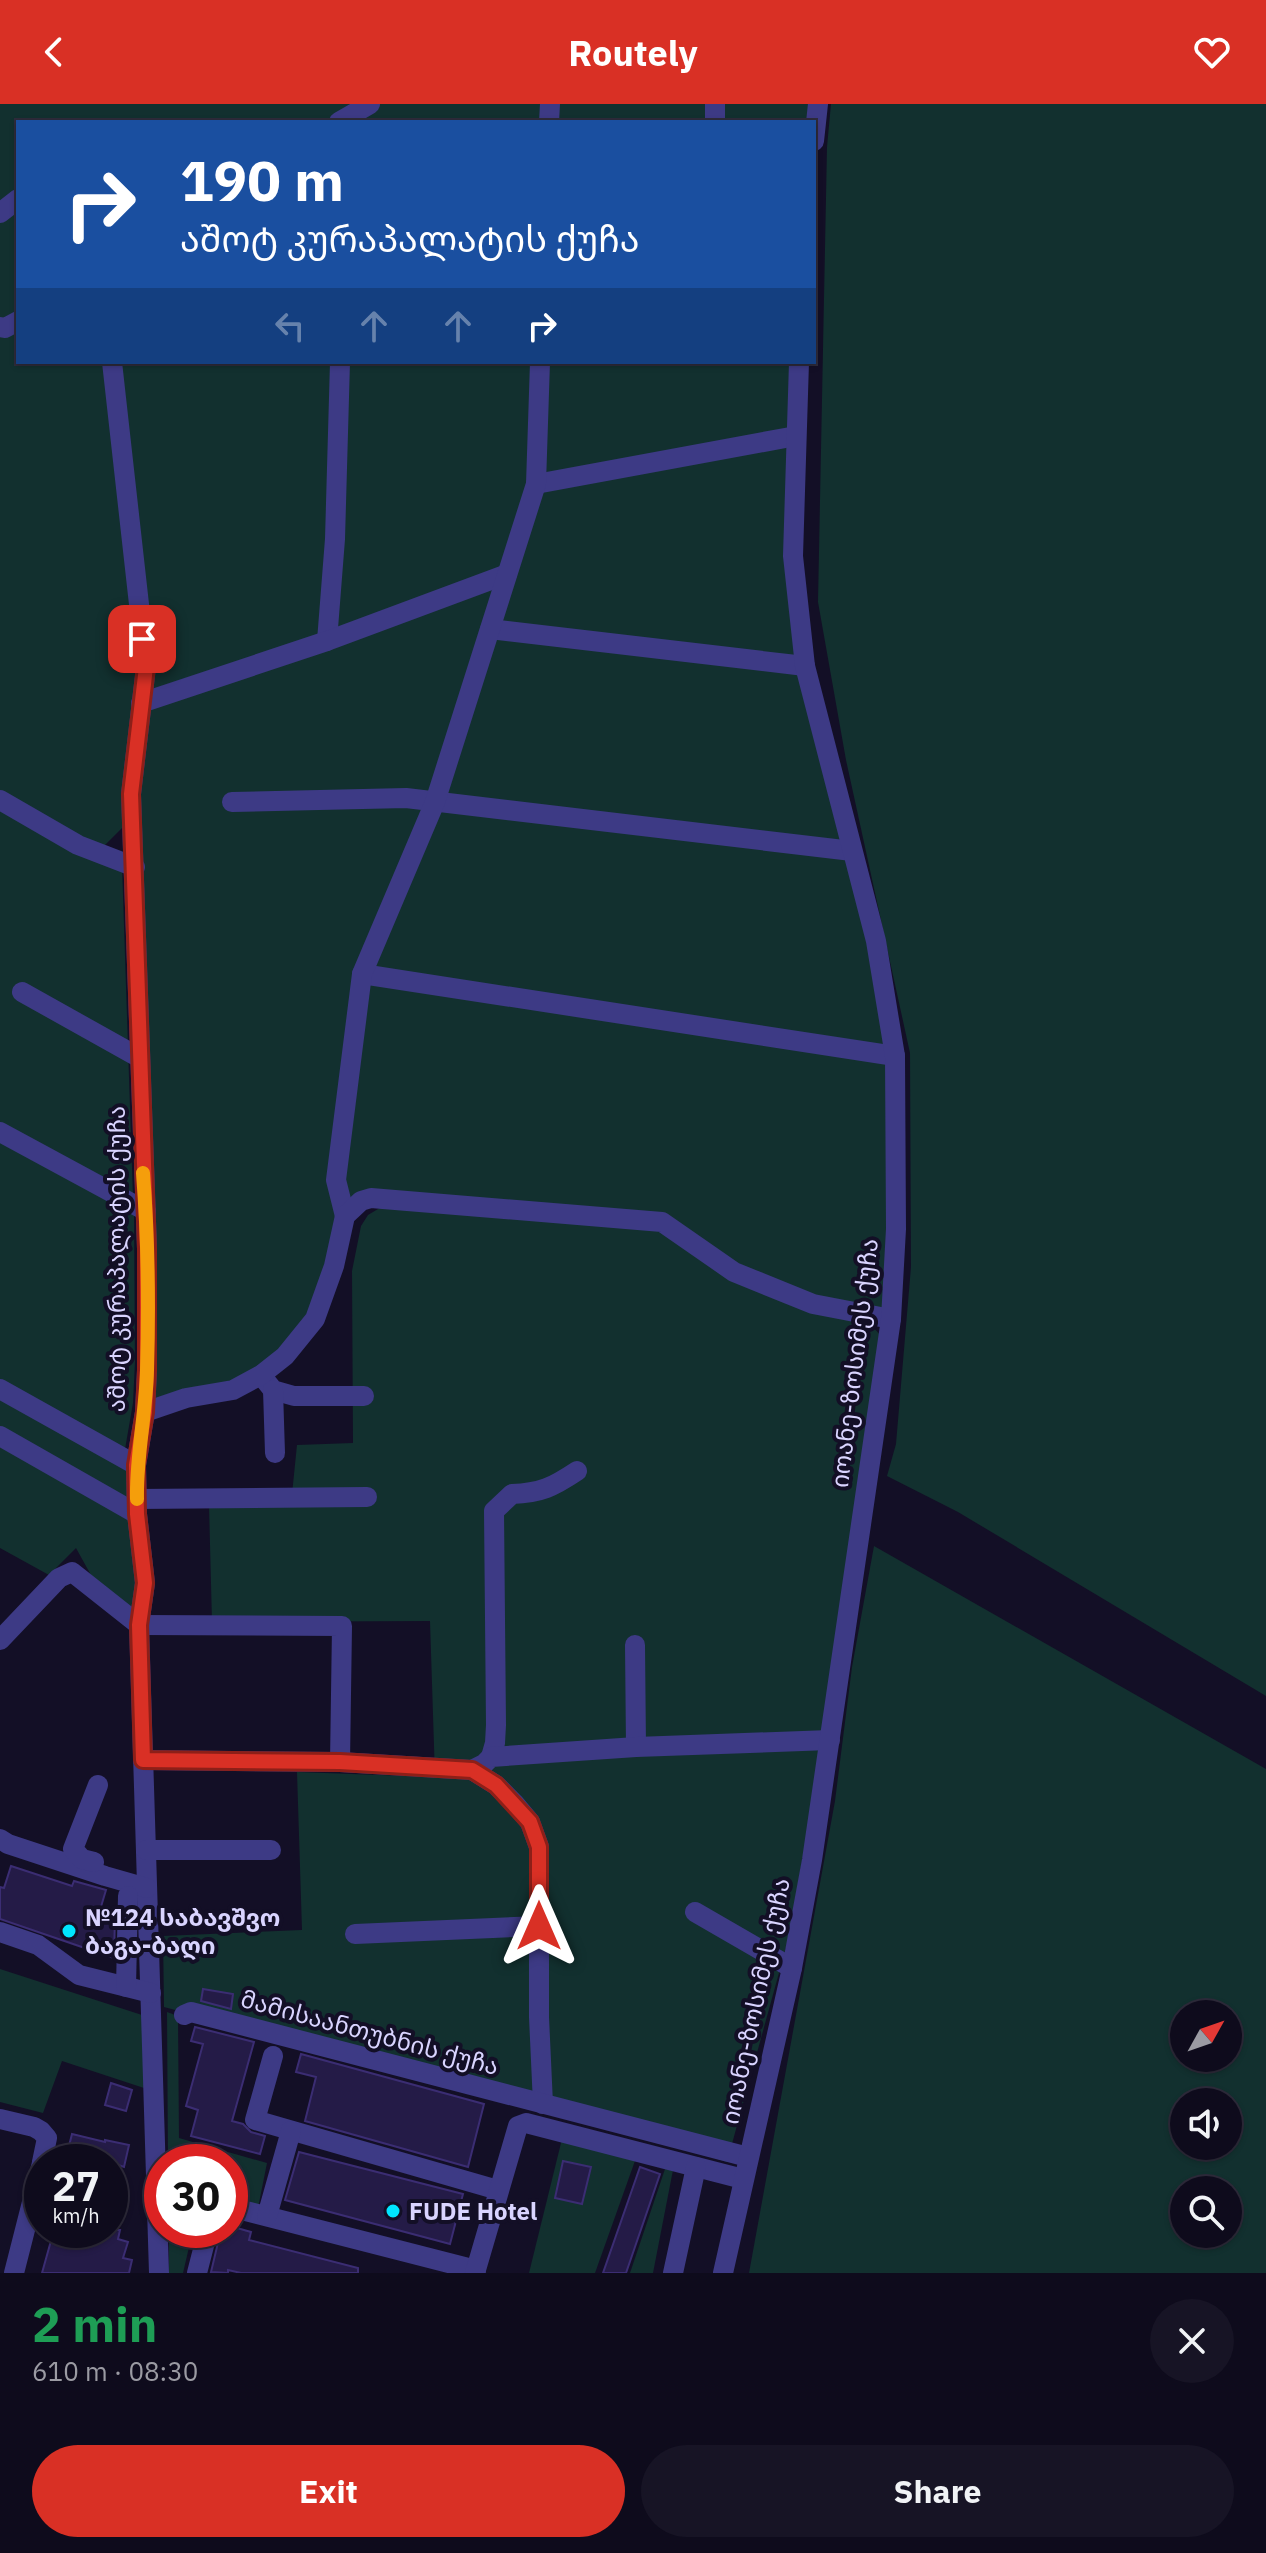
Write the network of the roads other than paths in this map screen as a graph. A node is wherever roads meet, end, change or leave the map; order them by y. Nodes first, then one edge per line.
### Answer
1 (370, 104) edge
2 (346, 120) edge
3 (16, 201) edge
4 (0, 213) edge
5 (112, 364) edge
6 (340, 364) edge
7 (540, 364) edge
8 (799, 364) edge
9 (796, 436) junction
10 (536, 484) junction
11 (507, 574) junction
12 (490, 629) junction
13 (327, 641) junction
14 (805, 666) junction
15 (141, 703) junction
16 (0, 800) edge
17 (232, 802) dead end
18 (435, 802) junction
19 (852, 851) junction
20 (135, 867) junction
21 (362, 974) junction
22 (22, 992) dead end
23 (895, 1056) junction
24 (140, 1058) junction
25 (0, 1132) edge
26 (146, 1211) junction
27 (345, 1216) junction
28 (891, 1319) junction
29 (267, 1383) junction
30 (0, 1389) edge
31 (364, 1396) dead end
32 (145, 1412) junction
33 (0, 1436) edge
34 (275, 1453) dead end
35 (136, 1465) junction
36 (577, 1471) dead end
37 (367, 1497) dead end
38 (137, 1506) junction
39 (139, 1625) junction
40 (0, 1640) edge
41 (635, 1645) dead end
42 (830, 1740) junction
43 (636, 1747) junction
44 (491, 1757) junction
45 (143, 1760) junction
46 (340, 1762) junction
47 (472, 1770) junction
48 (98, 1785) dead end
49 (0, 1839) edge
50 (146, 1850) junction
51 (271, 1850) dead end
52 (141, 1886) junction
53 (695, 1912) dead end
54 (539, 1926) junction
55 (0, 1932) edge
56 (355, 1934) dead end
57 (792, 1968) junction
58 (126, 1987) junction
59 (151, 1993) junction
60 (184, 2015) dead end
61 (273, 2056) dead end
62 (543, 2104) junction
63 (0, 2119) edge
64 (291, 2131) junction
65 (46, 2144) edge
66 (748, 2157) junction
67 (696, 2167) junction
68 (743, 2179) junction
69 (498, 2190) junction
70 (248, 2211) edge
71 (267, 2216) junction
72 (24, 2234) edge
73 (203, 2248) edge
74 (475, 2272) edge
75 (14, 2273) edge
76 (159, 2273) edge
77 (197, 2273) edge
78 (673, 2273) edge
79 (723, 2273) edge

1 - 2 street
3 - 4 street
5 - 15 street, აშოტ კურაპალატის ქუჩა
6 - 13 street
7 - 10 street
8 - 9 street, იოანე-ზოსიმეს ქუჩა
9 - 10 street
9 - 14 street, იოანე-ზოსიმეს ქუჩა
10 - 11 street
11 - 12 street
11 - 13 street
12 - 14 street
12 - 18 street
13 - 15 street
14 - 19 street, იოანე-ზოსიმეს ქუჩა
15 - 20 street, აშოტ კურაპალატის ქუჩა
16 - 20 street
17 - 18 street
18 - 19 street
18 - 21 street
19 - 23 street, იოანე-ზოსიმეს ქუჩა
20 - 24 street, აშოტ კურაპალატის ქუჩა
21 - 23 street
21 - 27 street
22 - 24 street
23 - 28 street, იოანე-ზოსიმეს ქუჩა
24 - 26 street, აშოტ კურაპალატის ქუჩა
25 - 26 street
26 - 32 street, აშოტ კურაპალატის ქუჩა
27 - 28 street
27 - 29 street
28 - 42 street, იოანე-ზოსიმეს ქუჩა
29 - 31 street
29 - 32 street
29 - 34 street
30 - 35 street
32 - 35 street, აშოტ კურაპალატის ქუჩა
33 - 38 street
35 - 38 street, აშოტ კურაპალატის ქუჩა
36 - 44 street
37 - 38 street
38 - 39 street, აშოტ კურაპალატის ქუჩა
39 - 40 street
39 - 45 street, აშოტ კურაპალატის ქუჩა
39 - 46 street
41 - 43 street
42 - 43 street
42 - 57 street, იოანე-ზოსიმეს ქუჩა
43 - 44 street
44 - 47 street
45 - 46 street
45 - 50 street, აშოტ კურაპალატის ქუჩა
46 - 47 street
47 - 54 street
48 - 52 street
49 - 52 street
50 - 51 street
50 - 52 street, აშოტ კურაპალატის ქუჩა
52 - 58 street
52 - 59 street, აშოტ კურაპალატის ქუჩა
53 - 57 street
54 - 56 street
54 - 62 street
55 - 58 street
57 - 66 street, იოანე-ზოსიმეს ქუჩა
58 - 59 street
59 - 76 street, აშოტ კურაპალატის ქუჩა
60 - 62 street, მამისაანთუბნის ქუჩა
61 - 64 street
62 - 66 street, მამისაანთუბნის ქუჩა
63 - 65 street
64 - 69 street
64 - 71 street
66 - 68 street, იოანე-ზოსიმეს ქუჩა
67 - 68 street
67 - 69 street
67 - 78 street
68 - 79 street, იოანე-ზოსიმეს ქუჩა
69 - 74 street
70 - 71 street
71 - 74 street
72 - 75 street
73 - 77 street

